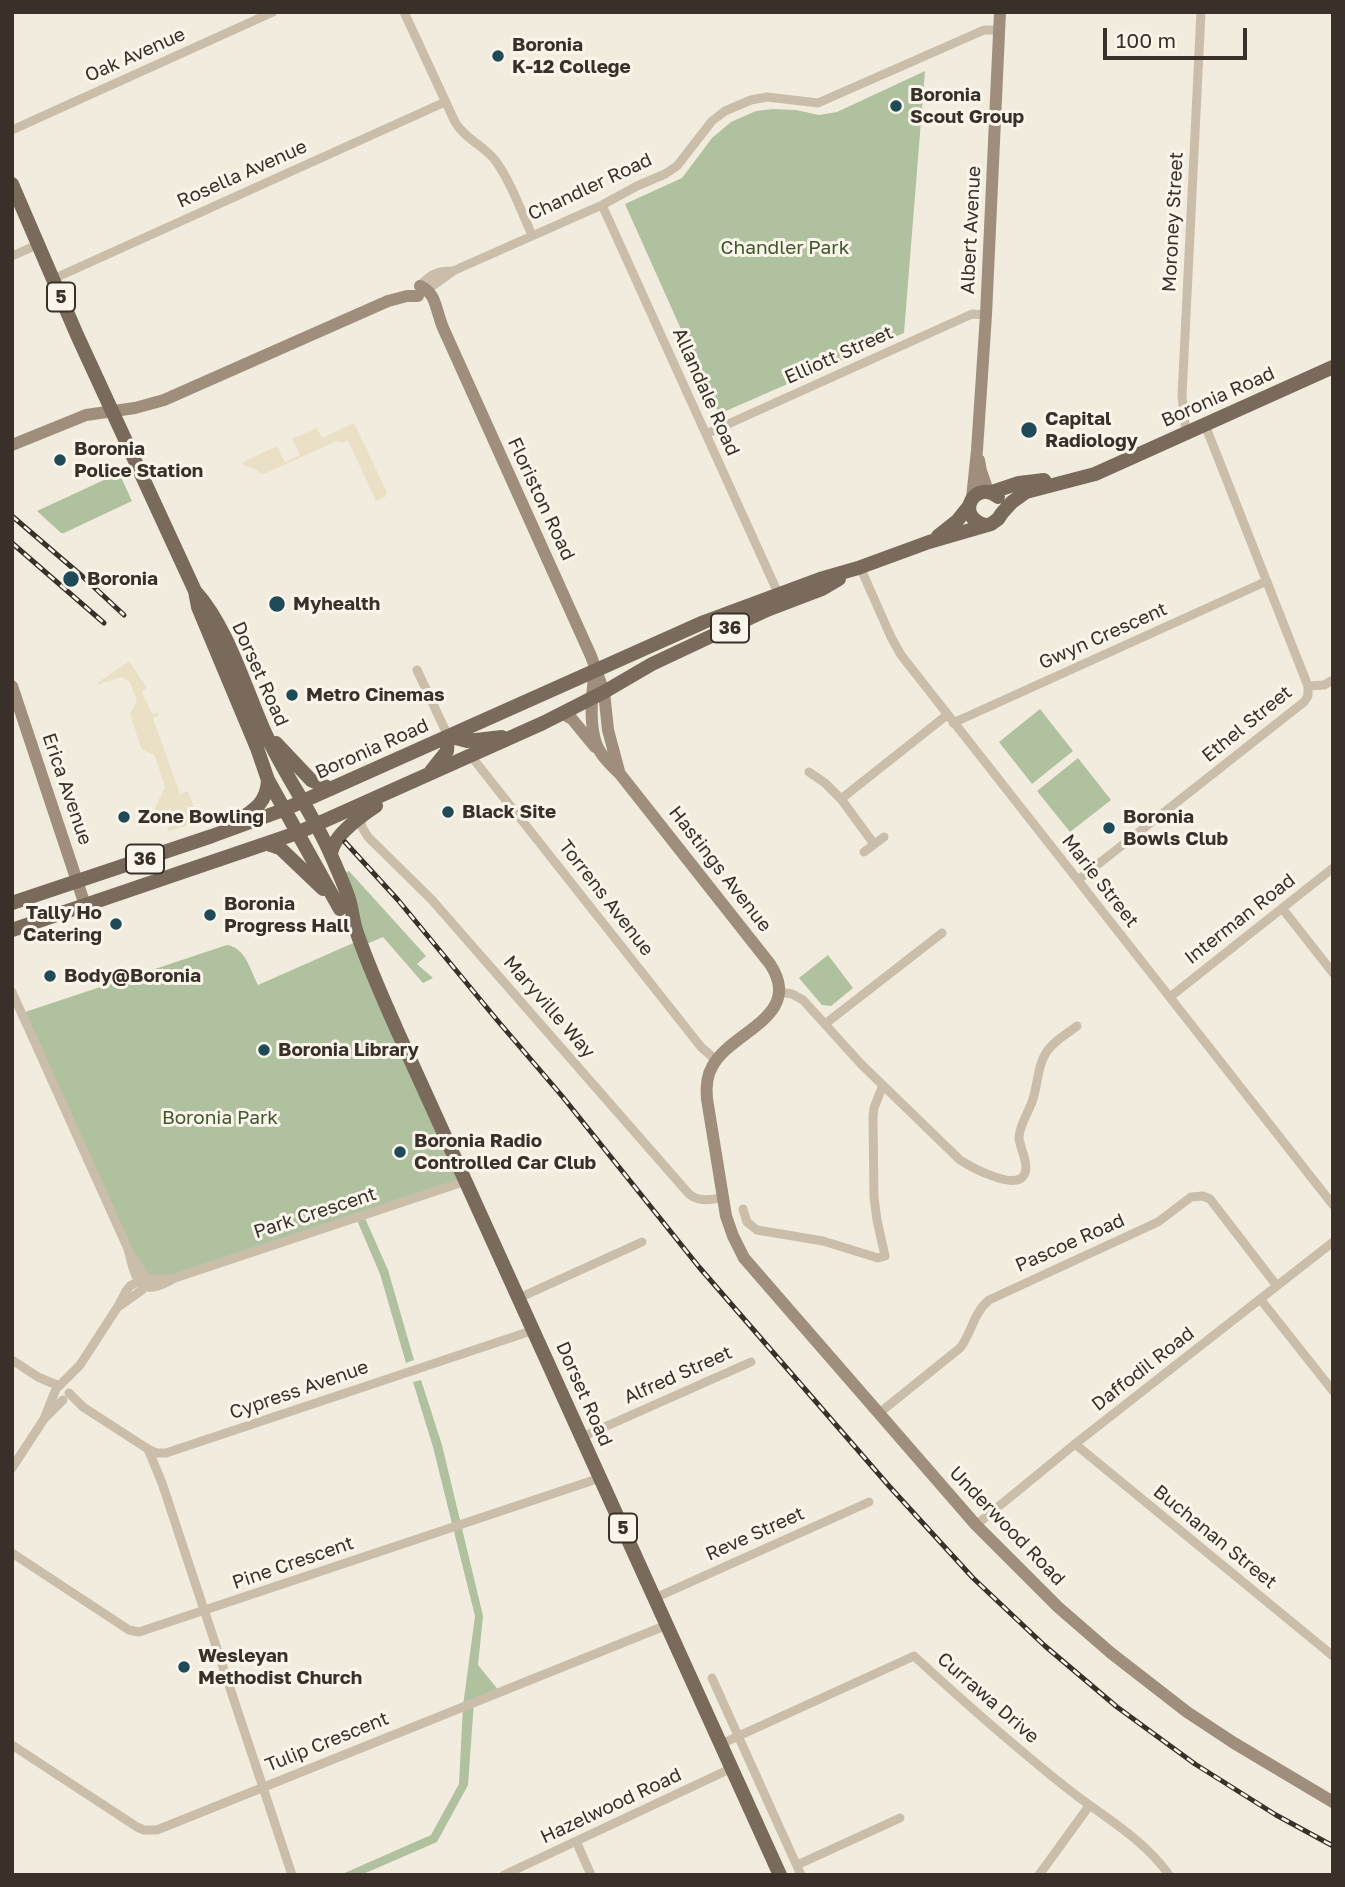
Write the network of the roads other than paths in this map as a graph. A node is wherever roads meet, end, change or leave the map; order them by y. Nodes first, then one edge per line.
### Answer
1 (273, 12) edge
2 (404, 12) edge
3 (1000, 12) edge
4 (1201, 12) edge
5 (999, 30) junction
6 (445, 102) junction
7 (12, 130) edge
8 (12, 184) edge
9 (602, 205) junction
10 (531, 235) junction
11 (39, 244) junction
12 (12, 256) edge
13 (53, 279) junction
14 (422, 290) junction
15 (986, 315) junction
16 (1333, 367) edge
17 (112, 410) junction
18 (1205, 425) junction
19 (1186, 433) junction
20 (706, 434) junction
21 (13, 443) edge
22 (977, 450) junction
23 (1080, 478) junction
24 (990, 492) junction
25 (971, 502) junction
26 (1002, 513) junction
27 (985, 524) junction
28 (929, 542) junction
29 (859, 567) junction
30 (1267, 581) junction
31 (195, 591) junction
32 (778, 593) junction
33 (596, 669) junction
34 (417, 670) dead end
35 (1333, 680) edge
36 (12, 686) edge
37 (1308, 686) junction
38 (604, 692) junction
39 (531, 699) junction
40 (590, 699) junction
41 (562, 713) junction
42 (947, 715) junction
43 (543, 723) junction
44 (953, 723) junction
45 (263, 729) junction
46 (448, 736) junction
47 (514, 736) junction
48 (600, 752) junction
49 (471, 756) junction
50 (809, 772) dead end
51 (621, 774) junction
52 (428, 775) junction
53 (268, 780) junction
54 (406, 786) junction
55 (331, 789) junction
56 (841, 799) junction
57 (302, 802) junction
58 (284, 810) junction
59 (360, 817) junction
60 (317, 825) junction
61 (297, 833) junction
62 (212, 836) junction
63 (884, 837) dead end
64 (268, 844) junction
65 (874, 844) junction
66 (864, 852) dead end
67 (331, 854) junction
68 (1333, 868) edge
69 (1078, 880) junction
70 (78, 882) junction
71 (12, 903) edge
72 (85, 905) junction
73 (1282, 908) junction
74 (340, 909) junction
75 (355, 928) junction
76 (12, 930) edge
77 (942, 933) dead end
78 (1333, 973) edge
79 (12, 992) edge
80 (779, 992) junction
81 (1170, 997) junction
82 (825, 1024) junction
83 (1077, 1026) dead end
84 (716, 1060) junction
85 (883, 1085) junction
86 (466, 1181) junction
87 (724, 1202) junction
88 (1333, 1205) edge
89 (743, 1209) dead end
90 (642, 1242) dead end
91 (1333, 1242) edge
92 (143, 1282) junction
93 (1277, 1286) junction
94 (519, 1298) junction
95 (1261, 1300) junction
96 (534, 1330) junction
97 (12, 1360) edge
98 (751, 1362) dead end
99 (1333, 1391) edge
100 (62, 1393) junction
101 (878, 1414) junction
102 (582, 1437) junction
103 (1075, 1444) junction
104 (152, 1451) junction
105 (12, 1468) edge
106 (600, 1478) junction
107 (869, 1502) dead end
108 (976, 1525) junction
109 (12, 1553) edge
110 (655, 1598) junction
111 (204, 1611) junction
112 (667, 1625) junction
113 (1333, 1656) edge
114 (712, 1678) dead end
115 (738, 1736) junction
116 (721, 1744) junction
117 (12, 1745) edge
118 (732, 1768) junction
119 (262, 1787) junction
120 (1333, 1802) edge
121 (1090, 1806) junction
122 (900, 1818) dead end
123 (576, 1841) junction
124 (797, 1865) junction
125 (292, 1875) edge
126 (505, 1875) edge
127 (591, 1875) edge
128 (780, 1875) edge
129 (802, 1875) edge
130 (1038, 1875) edge
131 (1169, 1875) edge

1 - 7 street, Oak Avenue
2 - 6 street
3 - 5 main road, Albert Avenue
4 - 19 street, Moroney Street
5 - 9 street, Chandler Road
5 - 15 main road, Albert Avenue
6 - 10 street
6 - 13 street, Rosella Avenue
8 - 11 main road, Dorset Road / 5
9 - 10 street, Chandler Road
9 - 20 street, Allandale Road
10 - 14 street, Chandler Road
11 - 12 street
11 - 13 main road, Dorset Road / 5
13 - 17 main road, Dorset Road / 5
14 - 17 main road, Chandler Road
14 - 33 main road, Floriston Road
15 - 20 street, Elliott Street
15 - 22 main road, Albert Avenue
16 - 18 main road, Boronia Road / 36
17 - 21 main road, Chandler Road
17 - 31 main road, Dorset Road / 5
18 - 19 main road, Boronia Road / 36
18 - 30 street, Ethel Street
19 - 23 main road, Boronia Road / 36
20 - 32 street, Allandale Road
22 - 24 main road, Albert Avenue
22 - 25 main road, Albert Avenue
23 - 24 main road, Boronia Road / 36
23 - 26 main road, Boronia Road / 36
24 - 25 main road, 36
24 - 26 main road
25 - 27 main road
25 - 28 main road, Boronia Road / 36
26 - 27 main road, 36
27 - 28 main road, Boronia Road / 36
28 - 29 main road, Boronia Road / 36
29 - 32 main road, Boronia Road / 36
29 - 38 main road, Boronia Road / 36
29 - 42 street, Marie Street
30 - 37 street, Ethel Street
30 - 44 street, Gwyn Crescent
31 - 45 main road, Dorset Road / 5
31 - 53 main road, Dorset Road / 5
32 - 33 main road, Boronia Road / 36
33 - 38 main road, Hastings Avenue
33 - 39 main road, Boronia Road / 36
33 - 40 main road
34 - 46 street
35 - 37 street
36 - 70 main road, Erica Avenue
37 - 69 street, Ethel Street
38 - 40 main road, Boronia Road / 36
38 - 51 main road, Hastings Avenue
39 - 43 main road
39 - 46 main road, Boronia Road / 36
40 - 41 main road, Boronia Road / 36
40 - 48 main road
41 - 43 main road, Boronia Road / 36
41 - 48 main road, Hastings Avenue
42 - 44 street, Marie Street
42 - 56 street
43 - 47 main road, Boronia Road / 36
44 - 69 street, Marie Street
45 - 55 main road
45 - 57 main road, Dorset Road / 5
46 - 47 main road
46 - 52 main road
46 - 55 main road, Boronia Road / 36
47 - 49 main road, Boronia Road / 36
48 - 51 main road, Hastings Avenue
49 - 52 main road, Boronia Road / 36
49 - 84 street, Torrens Avenue
50 - 56 street
51 - 80 main road, Hastings Avenue
52 - 54 main road, Boronia Road / 36
53 - 58 main road, Dorset Road / 5
53 - 62 main road
54 - 59 main road, Boronia Road
54 - 60 main road, Boronia Road / 36
55 - 57 main road, Boronia Road / 36
56 - 65 street
57 - 58 main road, Boronia Road / 36
57 - 60 main road, Dorset Road / 5
58 - 61 main road, Dorset Road / 5
58 - 62 main road, Boronia Road / 36
59 - 67 main road, Boronia Road
59 - 87 street, Maryville Way
60 - 61 main road, Boronia Road / 36
60 - 67 main road, Dorset Road / 5
61 - 64 main road, Boronia Road / 36
61 - 74 main road, Dorset Road / 5
62 - 70 main road, Boronia Road / 36
63 - 65 street
64 - 72 main road, Boronia Road / 36
64 - 74 main road, Dorset Road
65 - 66 street
67 - 75 main road, Dorset Road / 5
68 - 73 street, Interman Road
69 - 81 street, Marie Street
70 - 71 main road, Boronia Road / 36
70 - 72 main road, Erica Avenue
72 - 76 main road, Boronia Road / 36
73 - 78 street
73 - 81 street, Interman Road
74 - 75 main road, Dorset Road / 5
75 - 86 main road, Dorset Road / 5
77 - 82 street
79 - 92 street
80 - 82 street
80 - 84 main road
81 - 88 street, Marie Street
82 - 85 street
83 - 85 street
84 - 87 main road
85 - 89 street
86 - 92 street, Park Crescent
86 - 94 main road, Dorset Road / 5
87 - 101 main road, Underwood Road
90 - 94 street
91 - 93 street, Daffodil Road
92 - 100 street
93 - 95 street, Daffodil Road
93 - 101 street, Pascoe Road
94 - 96 main road, Dorset Road / 5
95 - 99 street
95 - 103 street, Daffodil Road
96 - 102 main road, Dorset Road / 5
96 - 104 street, Cypress Avenue
97 - 100 street
98 - 102 street, Alfred Street
100 - 104 street
100 - 105 street
101 - 108 main road, Underwood Road
102 - 106 main road, Dorset Road / 5
103 - 108 street, Daffodil Road
103 - 113 street, Buchanan Street
104 - 111 street
106 - 110 main road, Dorset Road / 5
106 - 111 street, Pine Crescent
107 - 110 street, Reve Street
108 - 120 main road, Underwood Road
109 - 111 street, Pine Crescent
110 - 112 main road, Dorset Road / 5
111 - 119 street
112 - 116 main road, Dorset Road / 5
112 - 119 street, Tulip Crescent
114 - 115 street
115 - 116 street, Currawa Drive
115 - 121 street, Currawa Drive
115 - 124 street
116 - 118 main road, Dorset Road / 5
117 - 119 street, Tulip Crescent
118 - 123 street, Hazelwood Road
118 - 128 main road, Dorset Road / 5
119 - 125 street
121 - 130 street
121 - 131 street, Currawa Drive
122 - 124 street
123 - 126 street, Hazelwood Road
123 - 127 street
124 - 129 street

